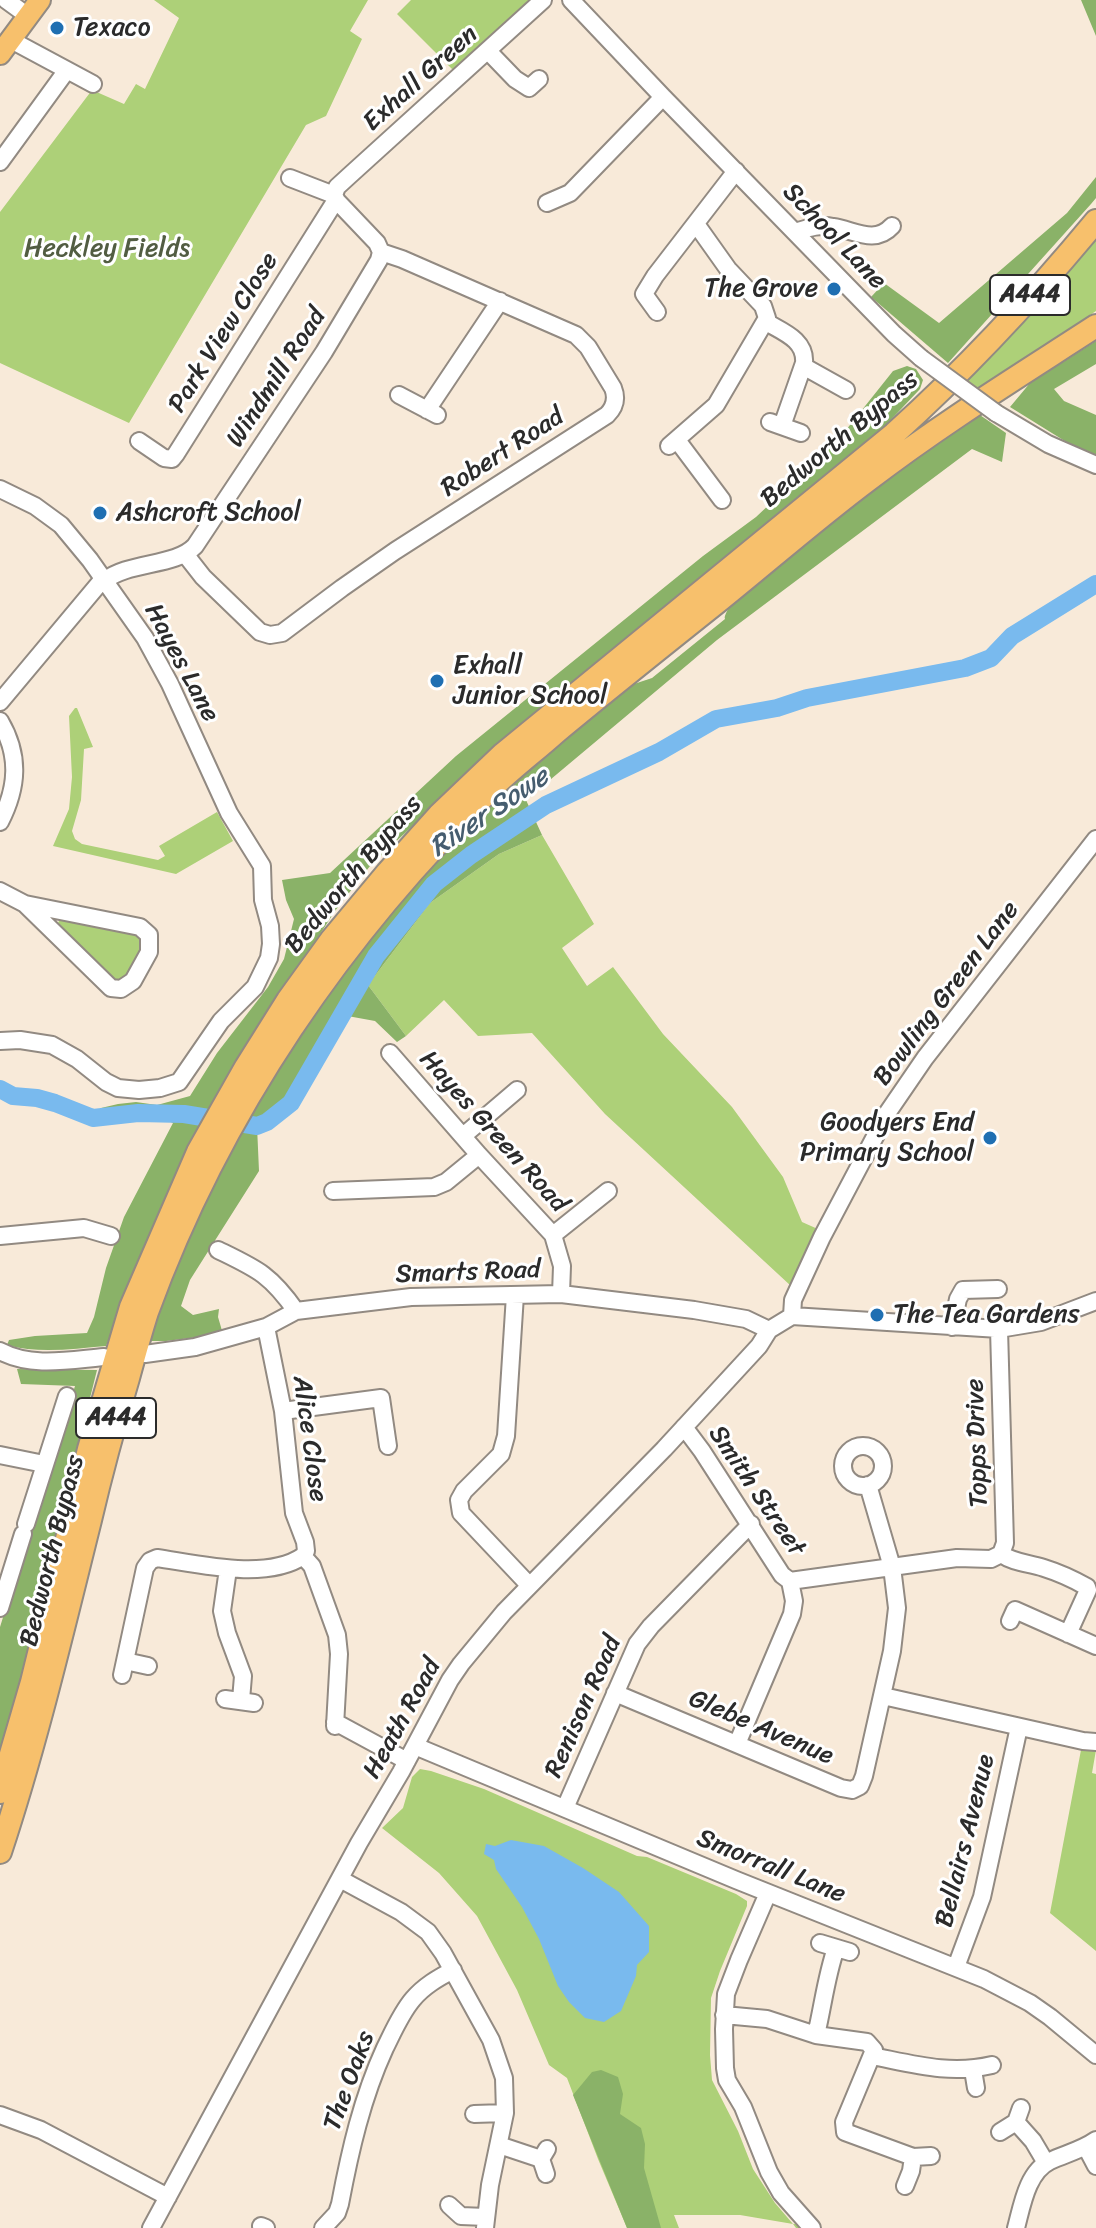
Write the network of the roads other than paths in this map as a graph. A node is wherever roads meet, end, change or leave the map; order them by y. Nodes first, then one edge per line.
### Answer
1 (6, 0) edge
2 (543, 0) edge
3 (571, 0) edge
4 (34, 8) edge
5 (5, 47) edge
6 (488, 51) junction
7 (67, 70) junction
8 (539, 79) dead end
9 (93, 84) dead end
10 (663, 97) junction
11 (0, 162) edge
12 (736, 171) junction
13 (290, 178) dead end
14 (335, 198) junction
15 (547, 203) dead end
16 (1096, 221) edge
17 (696, 224) junction
18 (892, 226) dead end
19 (795, 232) junction
20 (381, 252) junction
21 (500, 301) junction
22 (657, 312) dead end
23 (766, 322) junction
24 (1096, 326) edge
25 (803, 366) junction
26 (846, 390) dead end
27 (399, 395) dead end
28 (801, 433) dead end
29 (139, 441) dead end
30 (1096, 465) edge
31 (0, 489) edge
32 (724, 499) dead end
33 (185, 554) junction
34 (104, 580) junction
35 (0, 702) edge
36 (0, 721) edge
37 (0, 822) edge
38 (1096, 839) edge
39 (0, 891) edge
40 (25, 904) junction
41 (0, 1041) edge
42 (390, 1053) dead end
43 (254, 1071) junction
44 (519, 1088) dead end
45 (463, 1136) junction
46 (479, 1155) junction
47 (609, 1190) dead end
48 (333, 1192) dead end
49 (553, 1235) junction
50 (0, 1236) edge
51 (111, 1236) dead end
52 (218, 1250) dead end
53 (998, 1289) dead end
54 (561, 1294) junction
55 (515, 1295) junction
56 (1096, 1301) edge
57 (296, 1311) junction
58 (792, 1316) junction
59 (266, 1327) junction
60 (952, 1327) junction
61 (999, 1329) junction
62 (769, 1330) junction
63 (0, 1351) edge
64 (145, 1354) dead end
65 (104, 1357) dead end
66 (67, 1396) dead end
67 (283, 1411) junction
68 (684, 1427) junction
69 (388, 1446) dead end
70 (0, 1455) edge
71 (44, 1464) junction
72 (868, 1485) dead end
73 (751, 1524) junction
74 (1001, 1554) junction
75 (303, 1556) junction
76 (7, 1563) edge
77 (892, 1567) junction
78 (228, 1569) junction
79 (790, 1581) junction
80 (529, 1585) junction
81 (0, 1608) edge
82 (1010, 1621) dead end
83 (1068, 1634) junction
84 (1096, 1646) edge
85 (148, 1666) dead end
86 (615, 1693) junction
87 (883, 1696) junction
88 (240, 1701) dead end
89 (30, 1720) junction
90 (1019, 1727) junction
91 (1096, 1742) edge
92 (737, 1744) junction
93 (411, 1754) junction
94 (0, 1792) edge
95 (565, 1808) junction
96 (0, 1852) edge
97 (340, 1879) junction
98 (768, 1893) junction
99 (835, 1948) dead end
100 (956, 1967) junction
101 (453, 1970) junction
102 (724, 2015) junction
103 (816, 2035) junction
104 (1096, 2055) edge
105 (872, 2056) junction
106 (992, 2065) dead end
107 (973, 2070) junction
108 (976, 2088) dead end
109 (472, 2112) dead end
110 (505, 2113) junction
111 (0, 2115) edge
112 (1000, 2132) dead end
113 (1091, 2144) edge
114 (499, 2145) junction
115 (931, 2156) dead end
116 (913, 2157) junction
117 (545, 2160) dead end
118 (1046, 2163) junction
119 (1096, 2166) edge
120 (905, 2186) dead end
121 (168, 2197) junction
122 (445, 2203) dead end
123 (486, 2222) edge
124 (151, 2228) edge
125 (323, 2228) edge
126 (812, 2228) edge
127 (1016, 2228) edge

1 - 4 street
2 - 6 street, Exhall Green
3 - 10 street, School Lane
4 - 5 main road
5 - 7 street
6 - 8 street
6 - 14 street, Exhall Green
7 - 9 street
7 - 11 street
10 - 12 street, School Lane
10 - 15 street
12 - 17 street
12 - 19 street, School Lane
13 - 14 street
14 - 20 street
14 - 29 street, Park View Close
16 - 43 highway, Bedworth Bypass / A444
17 - 22 street
17 - 23 street
18 - 19 street
19 - 30 street, School Lane, bridge
20 - 21 street, Robert Road
20 - 33 street, Windmill Road
21 - 27 street
21 - 33 street, Robert Road
23 - 25 street
23 - 32 street
24 - 43 highway, Bedworth Bypass / A444
25 - 26 street
25 - 28 street
31 - 34 street, Hayes Lane
33 - 34 street
34 - 35 street
34 - 41 street, Hayes Lane
36 - 37 street
38 - 58 street, Bowling Green Lane
39 - 40 street
40 - 40 street
42 - 45 street, Hayes Green Road
43 - 89 highway, Bedworth Bypass / A444
44 - 45 street
45 - 46 street, Hayes Green Road
46 - 48 street
46 - 49 street, Hayes Green Road
47 - 49 street
49 - 54 street, Hayes Green Road
50 - 51 street
52 - 57 street
53 - 60 street
54 - 55 street, Smarts Road
54 - 62 street, Smarts Road
55 - 57 street, Smarts Road
55 - 80 street
56 - 61 street
57 - 59 street, Smarts Road
58 - 60 street
58 - 62 street
59 - 64 street, Smarts Road
59 - 67 street, Alice Close
60 - 61 street
61 - 74 street, Topps Drive
62 - 68 street, Heath Road
63 - 65 street
66 - 71 street
67 - 69 street
67 - 75 street, Alice Close
68 - 73 street, Smith Street
68 - 80 street, Heath Road
70 - 71 street
71 - 76 street
72 - 77 street, Glebe Avenue
73 - 79 street, Smith Street
73 - 86 street, Renison Road
74 - 77 street
74 - 83 street
75 - 78 street
75 - 93 street, Alice Close
76 - 81 street
77 - 79 street
77 - 87 street, Glebe Avenue
78 - 85 street
78 - 88 street
79 - 92 street
80 - 93 street, Heath Road
82 - 83 street
83 - 84 street
86 - 92 street, Glebe Avenue
86 - 95 street, Renison Road
87 - 90 street
87 - 92 street, Glebe Avenue
89 - 94 highway, Bedworth Bypass / A444
89 - 96 highway, Bedworth Bypass / A444
90 - 91 street
90 - 100 street, Bellairs Avenue
93 - 95 street, Smorrall Lane
93 - 97 street, Heath Road
95 - 98 street, Smorrall Lane
97 - 101 street
97 - 121 street, Heath Road
98 - 100 street, Smorrall Lane
98 - 102 street
99 - 103 street
100 - 104 street, Smorrall Lane
101 - 110 street
101 - 125 street, The Oaks
102 - 103 street
102 - 126 street
103 - 105 street
105 - 107 street
105 - 116 street
106 - 107 street
107 - 108 street
109 - 110 street
110 - 114 street
111 - 121 street
112 - 118 street
113 - 118 street
113 - 119 street
114 - 117 street
114 - 123 street
115 - 116 street
116 - 120 street
118 - 127 street
121 - 124 street, Heath Road
122 - 123 street

